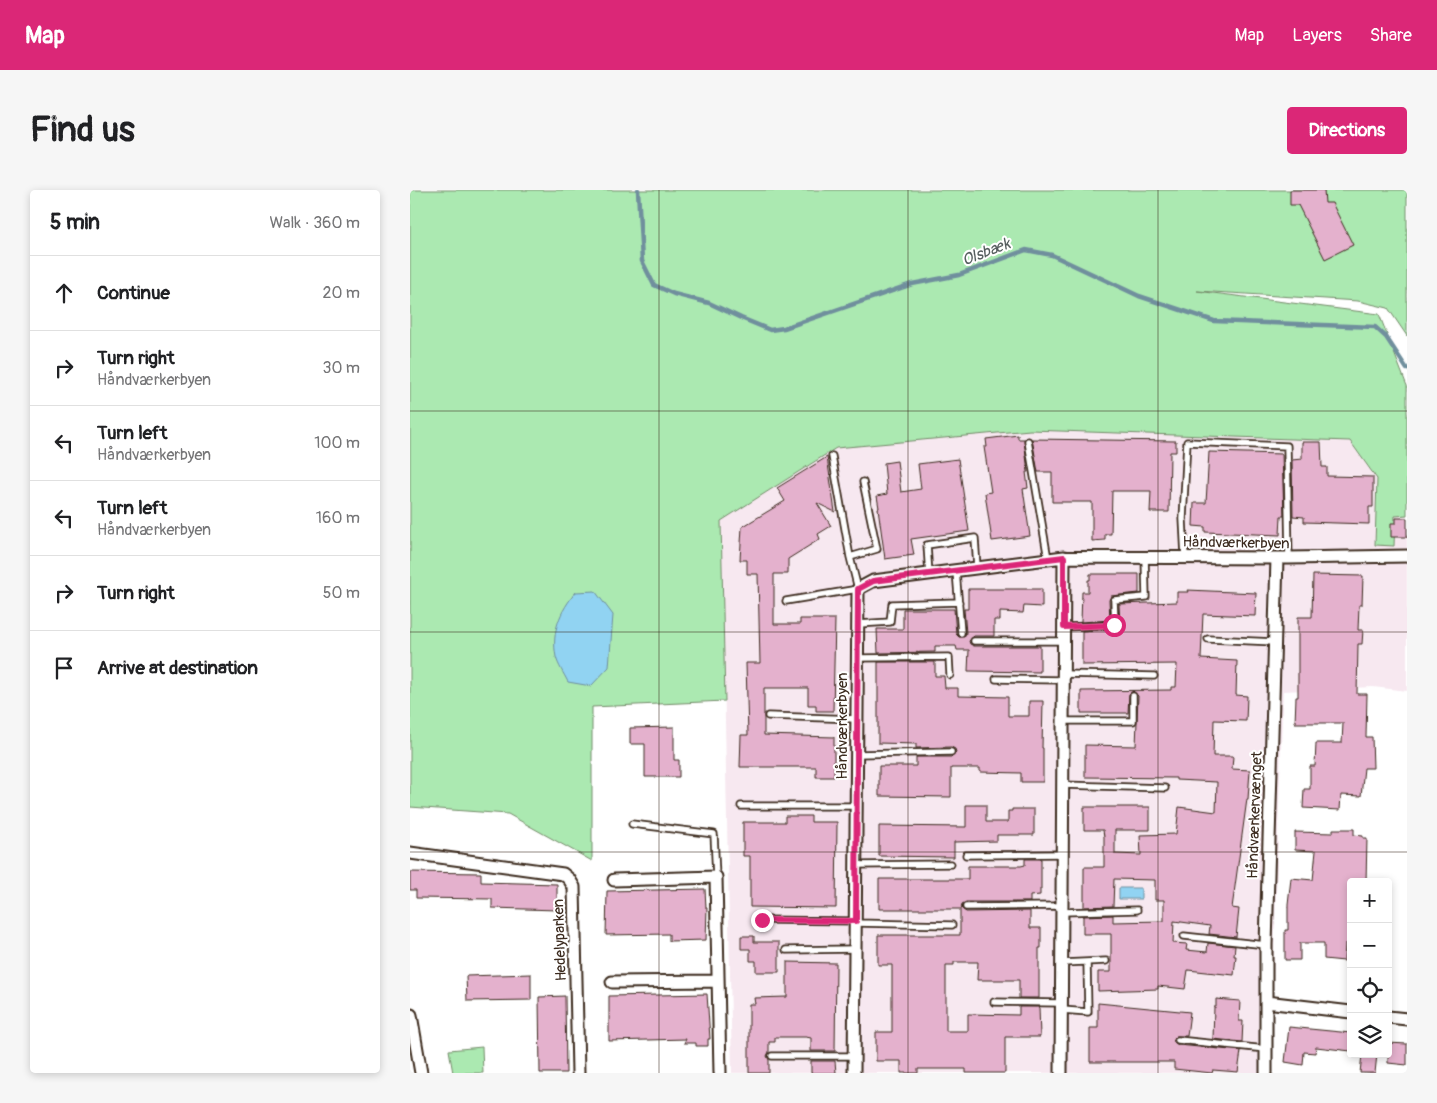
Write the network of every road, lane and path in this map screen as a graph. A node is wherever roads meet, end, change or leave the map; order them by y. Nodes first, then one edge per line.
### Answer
1 (1028, 441) dead end
2 (832, 456) dead end
3 (863, 482) dead end
4 (1407, 556) edge
5 (850, 557) junction
6 (1064, 557) junction
7 (1145, 557) junction
8 (1185, 557) junction
9 (1283, 558) junction
10 (1048, 559) junction
11 (977, 567) junction
12 (956, 572) junction
13 (929, 575) junction
14 (858, 589) junction
15 (786, 601) dead end
16 (959, 602) junction
17 (858, 624) junction
18 (1064, 627) junction
19 (961, 633) dead end
20 (1208, 638) dead end
21 (974, 640) dead end
22 (1064, 640) junction
23 (1275, 642) junction
24 (858, 658) junction
25 (950, 675) dead end
26 (1154, 676) dead end
27 (1063, 677) junction
28 (996, 679) dead end
29 (1133, 696) dead end
30 (768, 716) dead end
31 (857, 719) junction
32 (1063, 721) junction
33 (951, 752) dead end
34 (857, 754) junction
35 (1063, 785) junction
36 (1165, 788) dead end
37 (741, 806) dead end
38 (857, 806) junction
39 (632, 824) dead end
40 (410, 853) edge
41 (1062, 854) junction
42 (966, 856) dead end
43 (950, 864) dead end
44 (856, 865) junction
45 (716, 878) junction
46 (614, 880) dead end
47 (966, 907) dead end
48 (1062, 909) junction
49 (1136, 910) dead end
50 (762, 920) dead end
51 (856, 922) junction
52 (952, 925) dead end
53 (1184, 936) dead end
54 (1266, 945) junction
55 (855, 949) junction
56 (786, 950) dead end
57 (1106, 961) dead end
58 (1087, 962) junction
59 (1062, 963) junction
60 (718, 981) junction
61 (612, 982) dead end
62 (994, 1002) dead end
63 (1266, 1002) junction
64 (1062, 1007) junction
65 (1347, 1012) edge
66 (411, 1015) edge
67 (1392, 1017) edge
68 (1407, 1019) edge
69 (1178, 1040) dead end
70 (1266, 1049) junction
71 (772, 1056) dead end
72 (854, 1056) junction
73 (420, 1073) edge
74 (578, 1073) edge
75 (720, 1073) edge
76 (854, 1073) edge
77 (1061, 1073) edge
78 (1266, 1073) edge

1 - 10 lane
2 - 5 lane
3 - 5 lane
4 - 9 street, Håndværkerbyen
5 - 14 lane
6 - 7 street, Håndværkerbyen
6 - 10 street, Håndværkerbyen
6 - 18 street
7 - 8 street, Håndværkerbyen
7 - 18 lane
8 - 9 street, Håndværkerbyen
8 - 9 lane
9 - 23 street, Håndværkervænget
10 - 11 street, Håndværkerbyen
11 - 12 street, Håndværkerbyen
11 - 13 lane
12 - 13 street, Håndværkerbyen
12 - 16 lane
13 - 14 street, Håndværkerbyen
14 - 15 lane
14 - 17 street, Håndværkerbyen
16 - 17 lane
16 - 19 lane
17 - 24 street, Håndværkerbyen
18 - 22 street
20 - 23 lane
21 - 22 lane
22 - 27 street
23 - 54 street, Håndværkervænget
24 - 25 lane
24 - 31 street, Håndværkerbyen
26 - 27 lane
27 - 28 lane
27 - 32 street
29 - 32 lane
30 - 31 lane
31 - 34 street, Håndværkerbyen
32 - 35 street
33 - 34 lane
34 - 38 street, Håndværkerbyen
35 - 36 lane
35 - 41 street
37 - 38 lane
38 - 44 street, Håndværkerbyen
39 - 45 lane
40 - 74 street, Hedelyparken
41 - 42 lane
41 - 48 street
43 - 44 lane
44 - 51 street, Håndværkerbyen
45 - 46 street
45 - 60 street
47 - 48 lane
48 - 49 lane
48 - 59 street
50 - 51 lane
51 - 52 lane
51 - 55 street, Håndværkerbyen
53 - 54 lane
54 - 63 street, Håndværkervænget
55 - 56 lane
55 - 72 street, Håndværkerbyen
57 - 58 lane
58 - 59 lane
58 - 64 lane
59 - 64 street
60 - 61 street
60 - 75 street
62 - 64 lane
63 - 65 street
63 - 70 street, Håndværkervænget
64 - 77 street
66 - 73 street
67 - 68 street
69 - 70 lane
70 - 78 street, Håndværkervænget
71 - 72 lane
72 - 76 street, Håndværkerbyen

